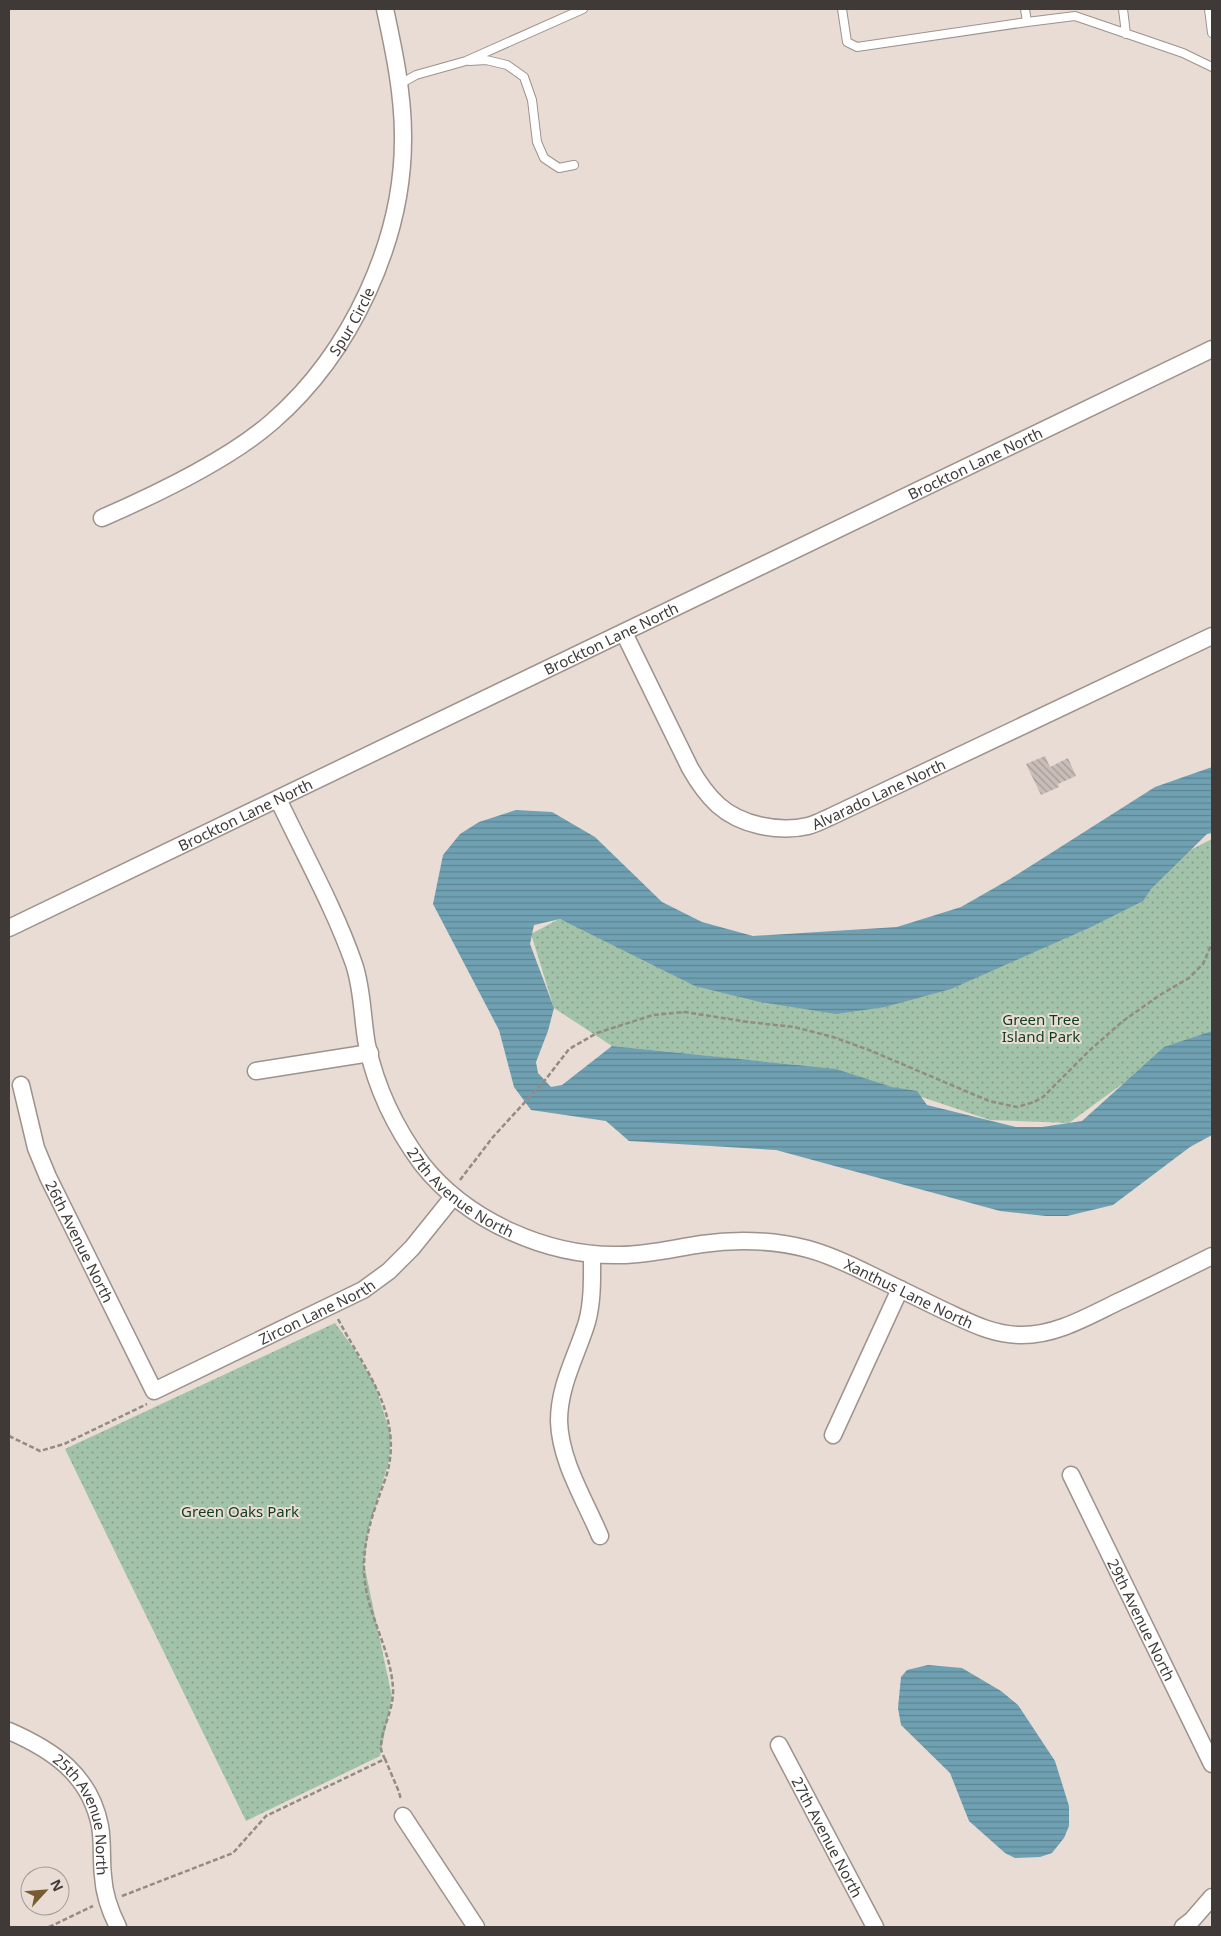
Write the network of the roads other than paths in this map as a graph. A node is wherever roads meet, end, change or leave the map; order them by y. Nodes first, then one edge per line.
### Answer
1 (385, 9) edge
2 (584, 9) edge
3 (842, 9) edge
4 (1025, 9) edge
5 (1123, 9) edge
6 (1209, 9) edge
7 (1027, 22) junction
8 (1212, 33) edge
9 (1126, 34) junction
10 (466, 61) junction
11 (1212, 67) edge
12 (400, 84) junction
13 (574, 165) dead end
14 (1212, 349) edge
15 (102, 518) dead end
16 (624, 633) junction
17 (1212, 636) edge
18 (278, 799) junction
19 (9, 928) edge
20 (370, 1053) junction
21 (256, 1071) dead end
22 (21, 1085) dead end
23 (453, 1196) junction
24 (592, 1254) junction
25 (1212, 1256) edge
26 (900, 1289) junction
27 (154, 1391) joint
28 (833, 1434) dead end
29 (1070, 1475) dead end
30 (600, 1536) dead end
31 (9, 1731) edge
32 (779, 1746) dead end
33 (1212, 1764) edge
34 (403, 1816) road end
35 (1212, 1897) edge
36 (118, 1927) edge
37 (476, 1927) edge
38 (875, 1927) edge
39 (1183, 1927) edge

1 - 12 street, Spur Circle
2 - 10 lane
3 - 7 lane
4 - 7 lane
5 - 9 lane
6 - 8 lane
7 - 9 lane
9 - 11 lane
10 - 12 lane
10 - 13 lane
12 - 15 street, Spur Circle
14 - 16 street, Brockton Lane North
16 - 17 street, Alvarado Lane North
16 - 18 street, Brockton Lane North
18 - 19 street, Brockton Lane North
18 - 20 street, 27th Avenue North
20 - 21 street
20 - 23 street, 27th Avenue North
22 - 27 street, 26th Avenue North
23 - 24 street, 27th Avenue North
23 - 27 street, Zircon Lane North
24 - 26 street, Xanthus Lane North
24 - 30 street
25 - 26 street, Xanthus Lane North
26 - 28 street
29 - 33 street, 29th Avenue North
31 - 36 street, 25th Avenue North
32 - 38 street, 27th Avenue North
34 - 37 street
35 - 39 street

